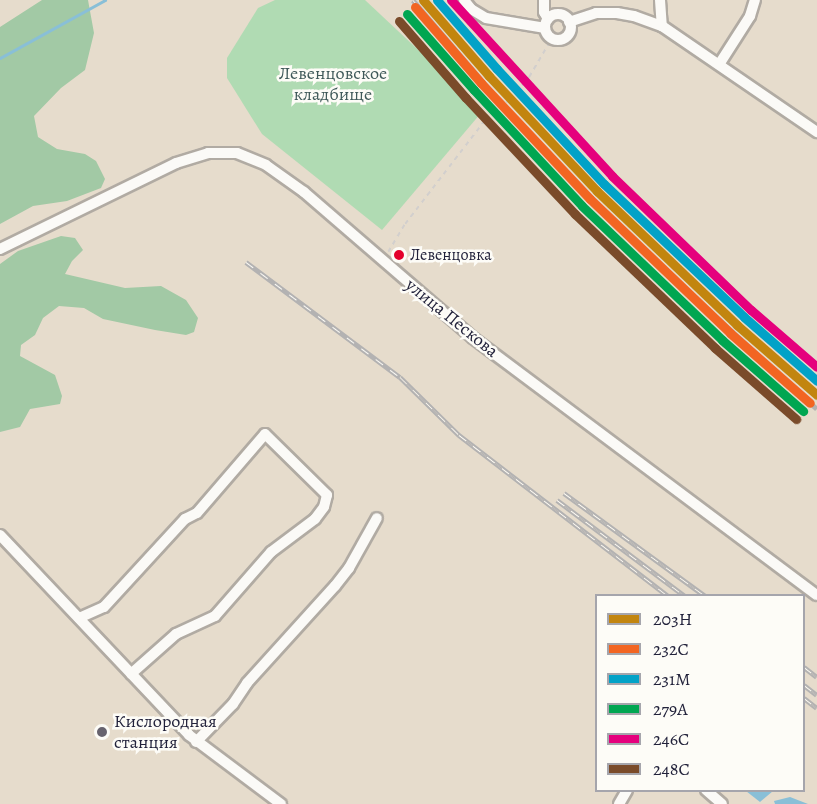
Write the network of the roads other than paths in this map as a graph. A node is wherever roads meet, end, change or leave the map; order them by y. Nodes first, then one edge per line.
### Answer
1 (464, 0) edge
2 (544, 0) edge
3 (660, 0) edge
4 (755, 0) edge
5 (569, 22) junction
6 (547, 23) junction
7 (662, 26) junction
8 (720, 63) junction
9 (817, 132) edge
10 (0, 249) edge
11 (377, 518) dead end
12 (0, 535) edge
13 (817, 595) edge
14 (79, 618) junction
15 (131, 674) junction
16 (196, 742) junction
17 (708, 792) edge
18 (281, 804) edge
19 (722, 804) edge

1 - 6 street
2 - 6 street
3 - 7 street
4 - 8 street
5 - 6 street
5 - 6 street
5 - 7 street
7 - 8 street
8 - 9 street
10 - 13 street, улица Пескова
11 - 16 street
12 - 14 street
14 - 15 street
14 - 15 street
15 - 16 street
16 - 18 street
17 - 19 street

